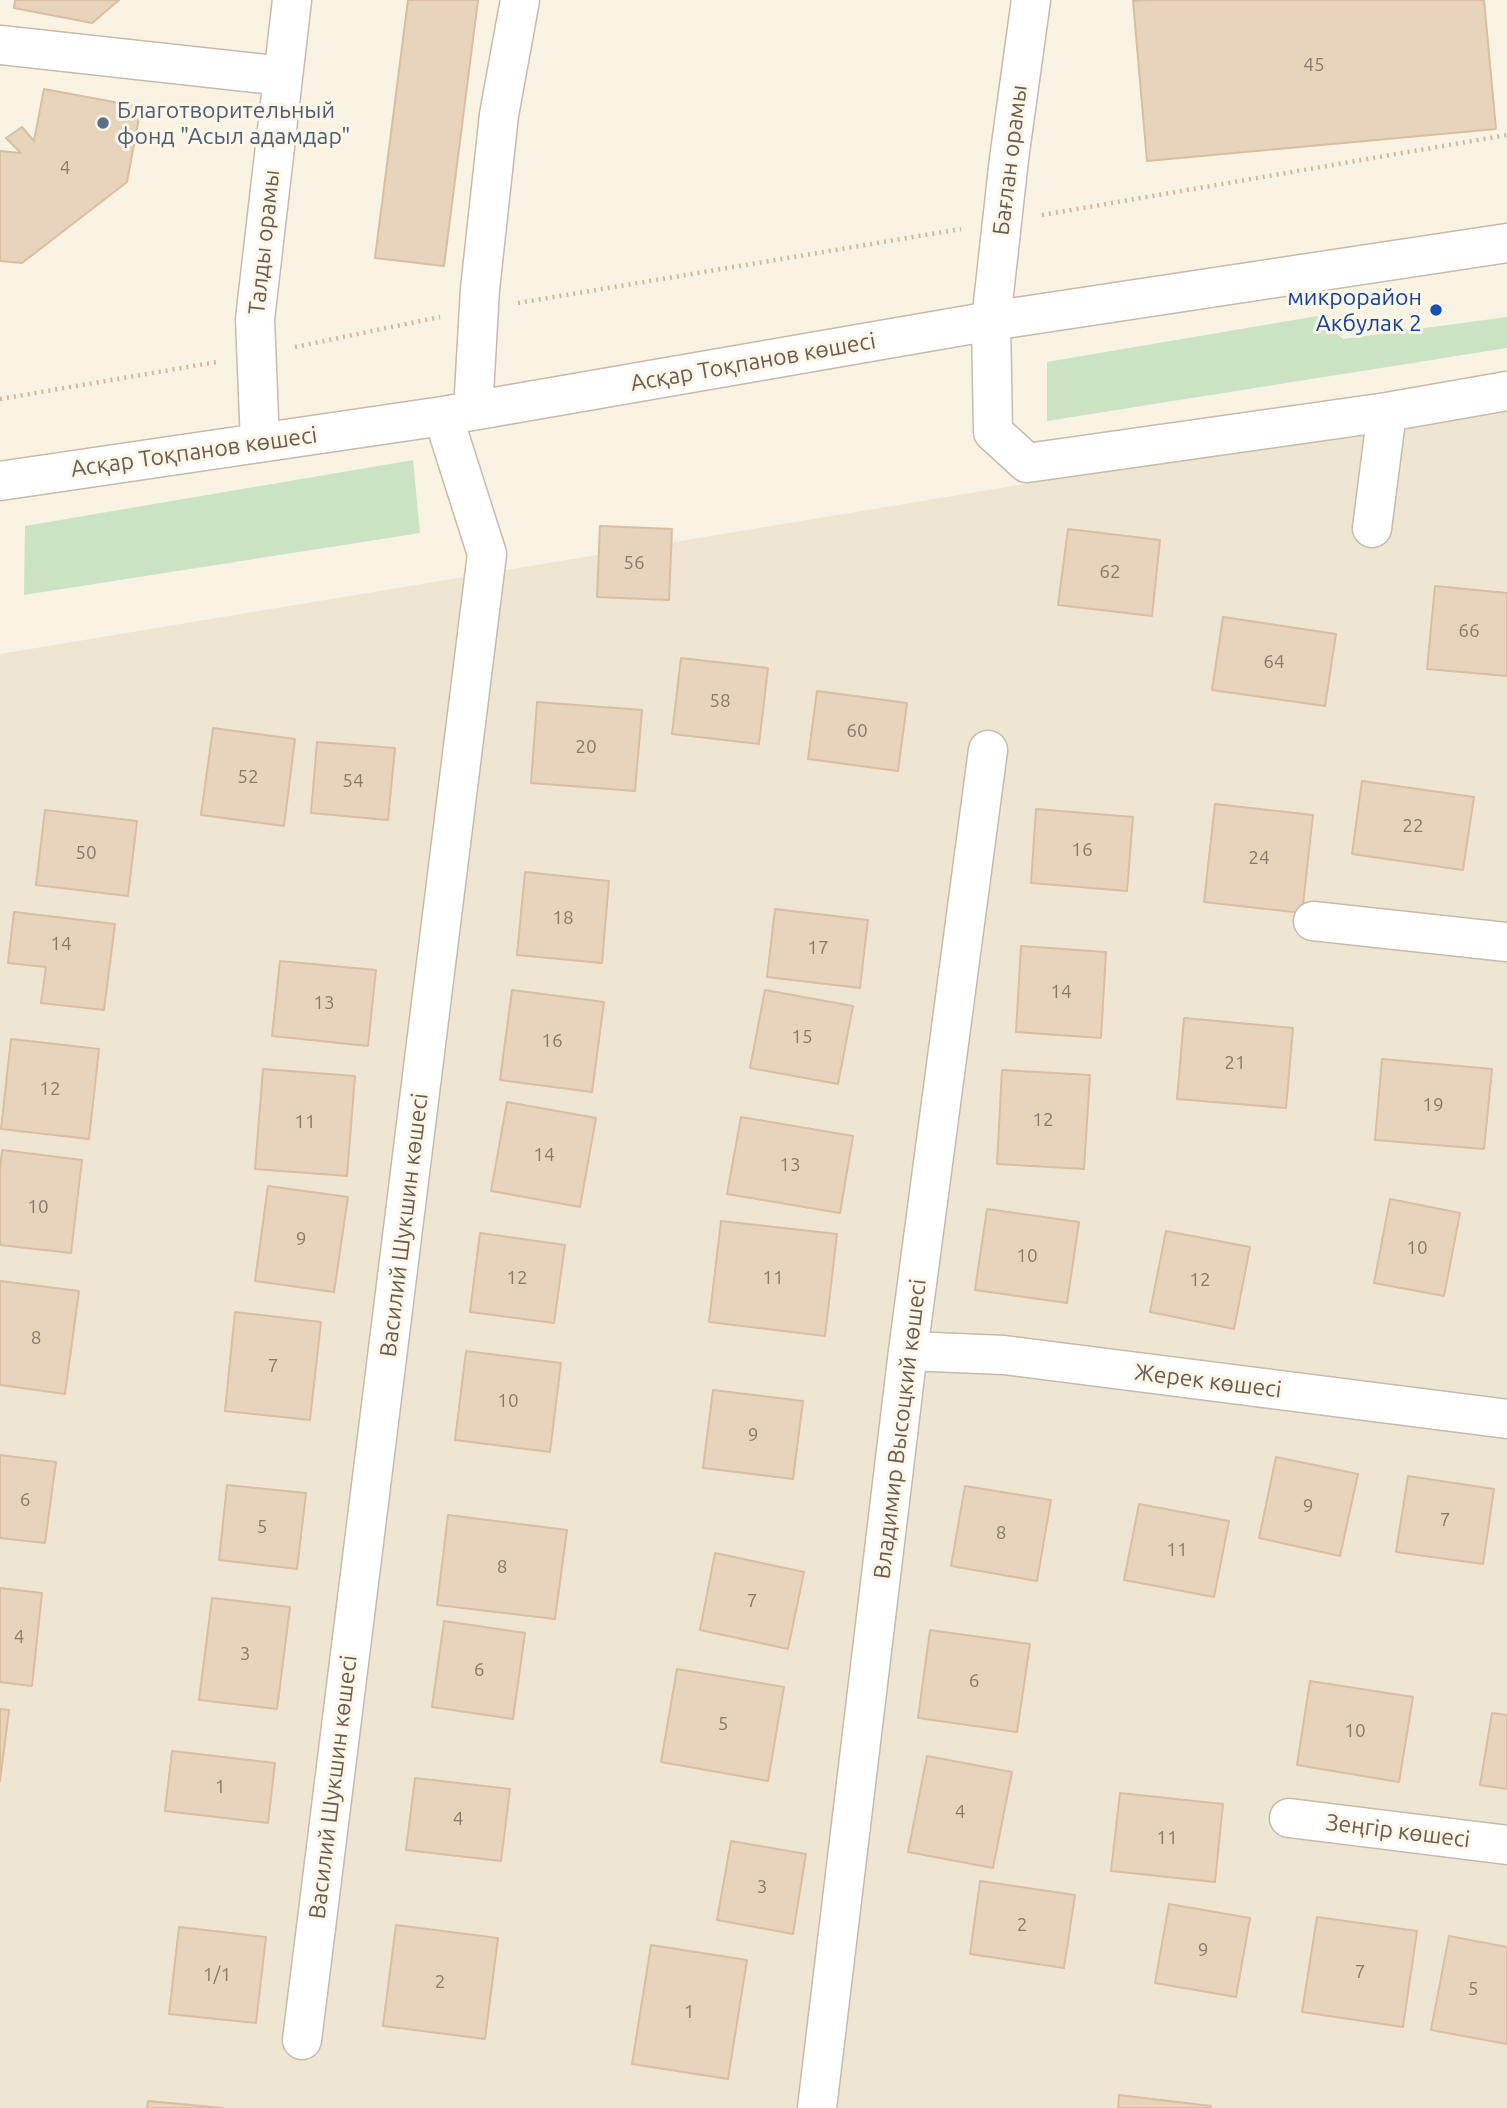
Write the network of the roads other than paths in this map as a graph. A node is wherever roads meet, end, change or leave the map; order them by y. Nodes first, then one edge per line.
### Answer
1 (292, 0) edge
2 (520, 0) edge
3 (1031, 0) edge
4 (0, 45) edge
5 (283, 76) junction
6 (1507, 243) edge
7 (991, 321) junction
8 (1507, 391) edge
9 (1387, 412) junction
10 (458, 413) junction
11 (260, 443) junction
12 (0, 481) edge
13 (1372, 527) dead end
14 (988, 750) dead end
15 (1313, 921) dead end
16 (1507, 942) edge
17 (908, 1351) junction
18 (1507, 1419) edge
19 (1289, 1818) dead end
20 (1507, 1844) edge
21 (302, 2040) dead end
22 (817, 2108) edge

1 - 5 street, Талды орамы
2 - 10 street
3 - 7 street, Бағлан орамы
4 - 5 street
5 - 11 street, Талды орамы
6 - 7 street, Асқар Тоқпанов көшесі
7 - 9 street, Бағлан орамы
7 - 10 street, Асқар Тоқпанов көшесі
8 - 9 street
9 - 13 street
10 - 11 street, Асқар Тоқпанов көшесі
10 - 21 street, Василий Шукшин көшесі
11 - 12 street, Асқар Тоқпанов көшесі
14 - 17 street, Владимир Высоцкий көшесі
15 - 16 street
17 - 18 street, Жерек көшесі
17 - 22 street, Владимир Высоцкий көшесі
19 - 20 street, Зеңгір көшесі

